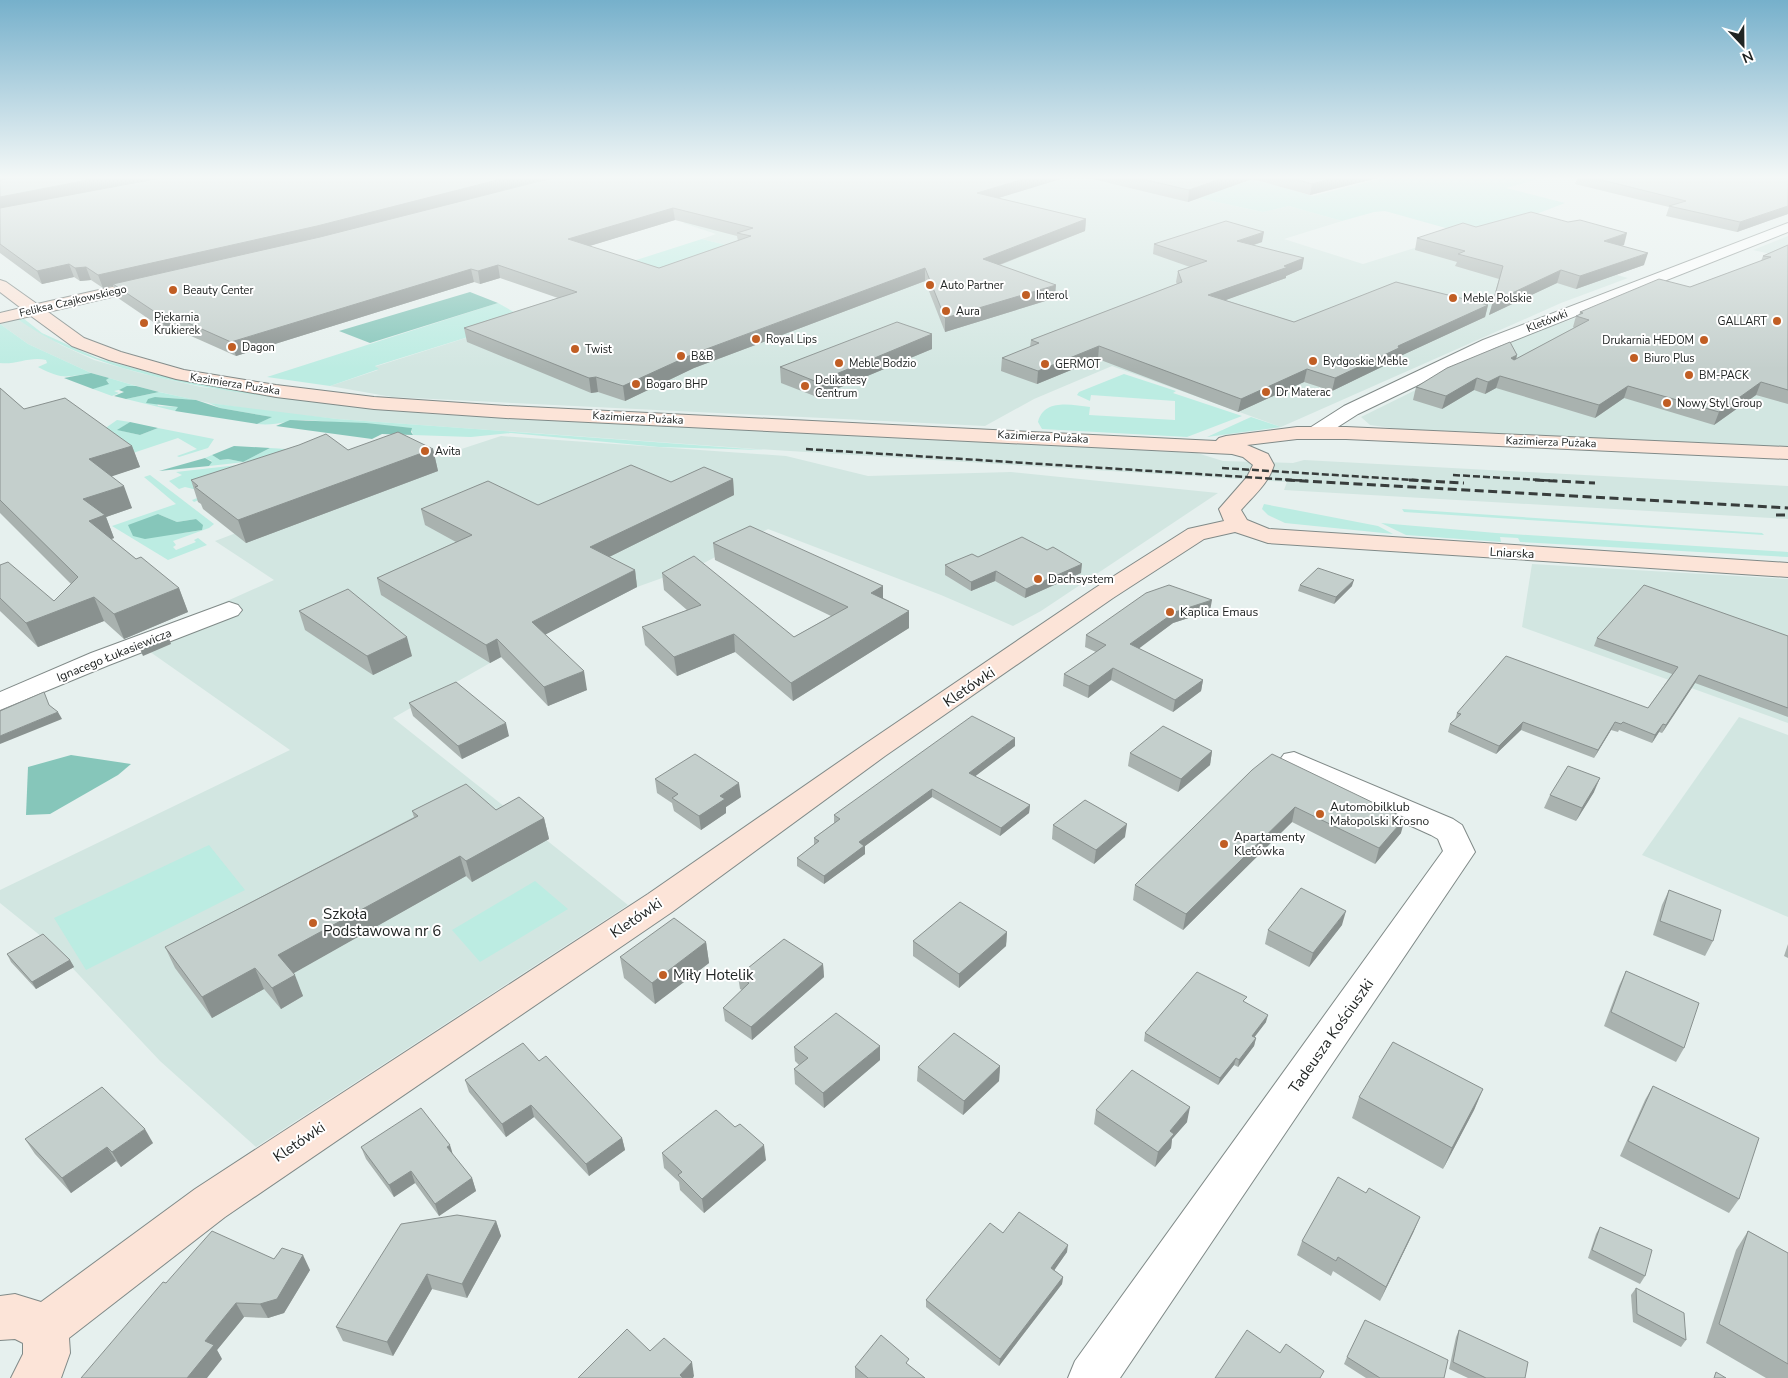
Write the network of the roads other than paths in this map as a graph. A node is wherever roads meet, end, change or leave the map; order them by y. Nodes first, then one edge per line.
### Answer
1 (1754, 240) edge
2 (165, 280) edge
3 (0, 285) edge
4 (33, 310) junction
5 (0, 318) edge
6 (1315, 433) junction
7 (1200, 445) junction
8 (1788, 453) edge
9 (1259, 456) junction
10 (1238, 524) junction
11 (1788, 570) edge
12 (229, 610) dead end
13 (0, 702) edge
14 (1294, 761) dead end
15 (0, 1318) edge
16 (43, 1329) junction
17 (35, 1378) edge
18 (1092, 1378) edge

1 - 6 street, Kletówki
2 - 4 street, Feliksa Czajkowskiego
3 - 4 street, Kazimierza Pużaka
4 - 5 street, Feliksa Czajkowskiego
4 - 7 street, Kazimierza Pużaka
6 - 7 street, Kazimierza Pużaka
6 - 8 street, Kazimierza Pużaka
6 - 9 street
7 - 9 street, Kazimierza Pużaka
9 - 10 street
10 - 11 street, Lniarska
10 - 16 street, Kletówki
12 - 13 street, Ignacego Łukasiewicza
14 - 18 street, Tadeusza Kościuszki
15 - 16 street
16 - 17 street

